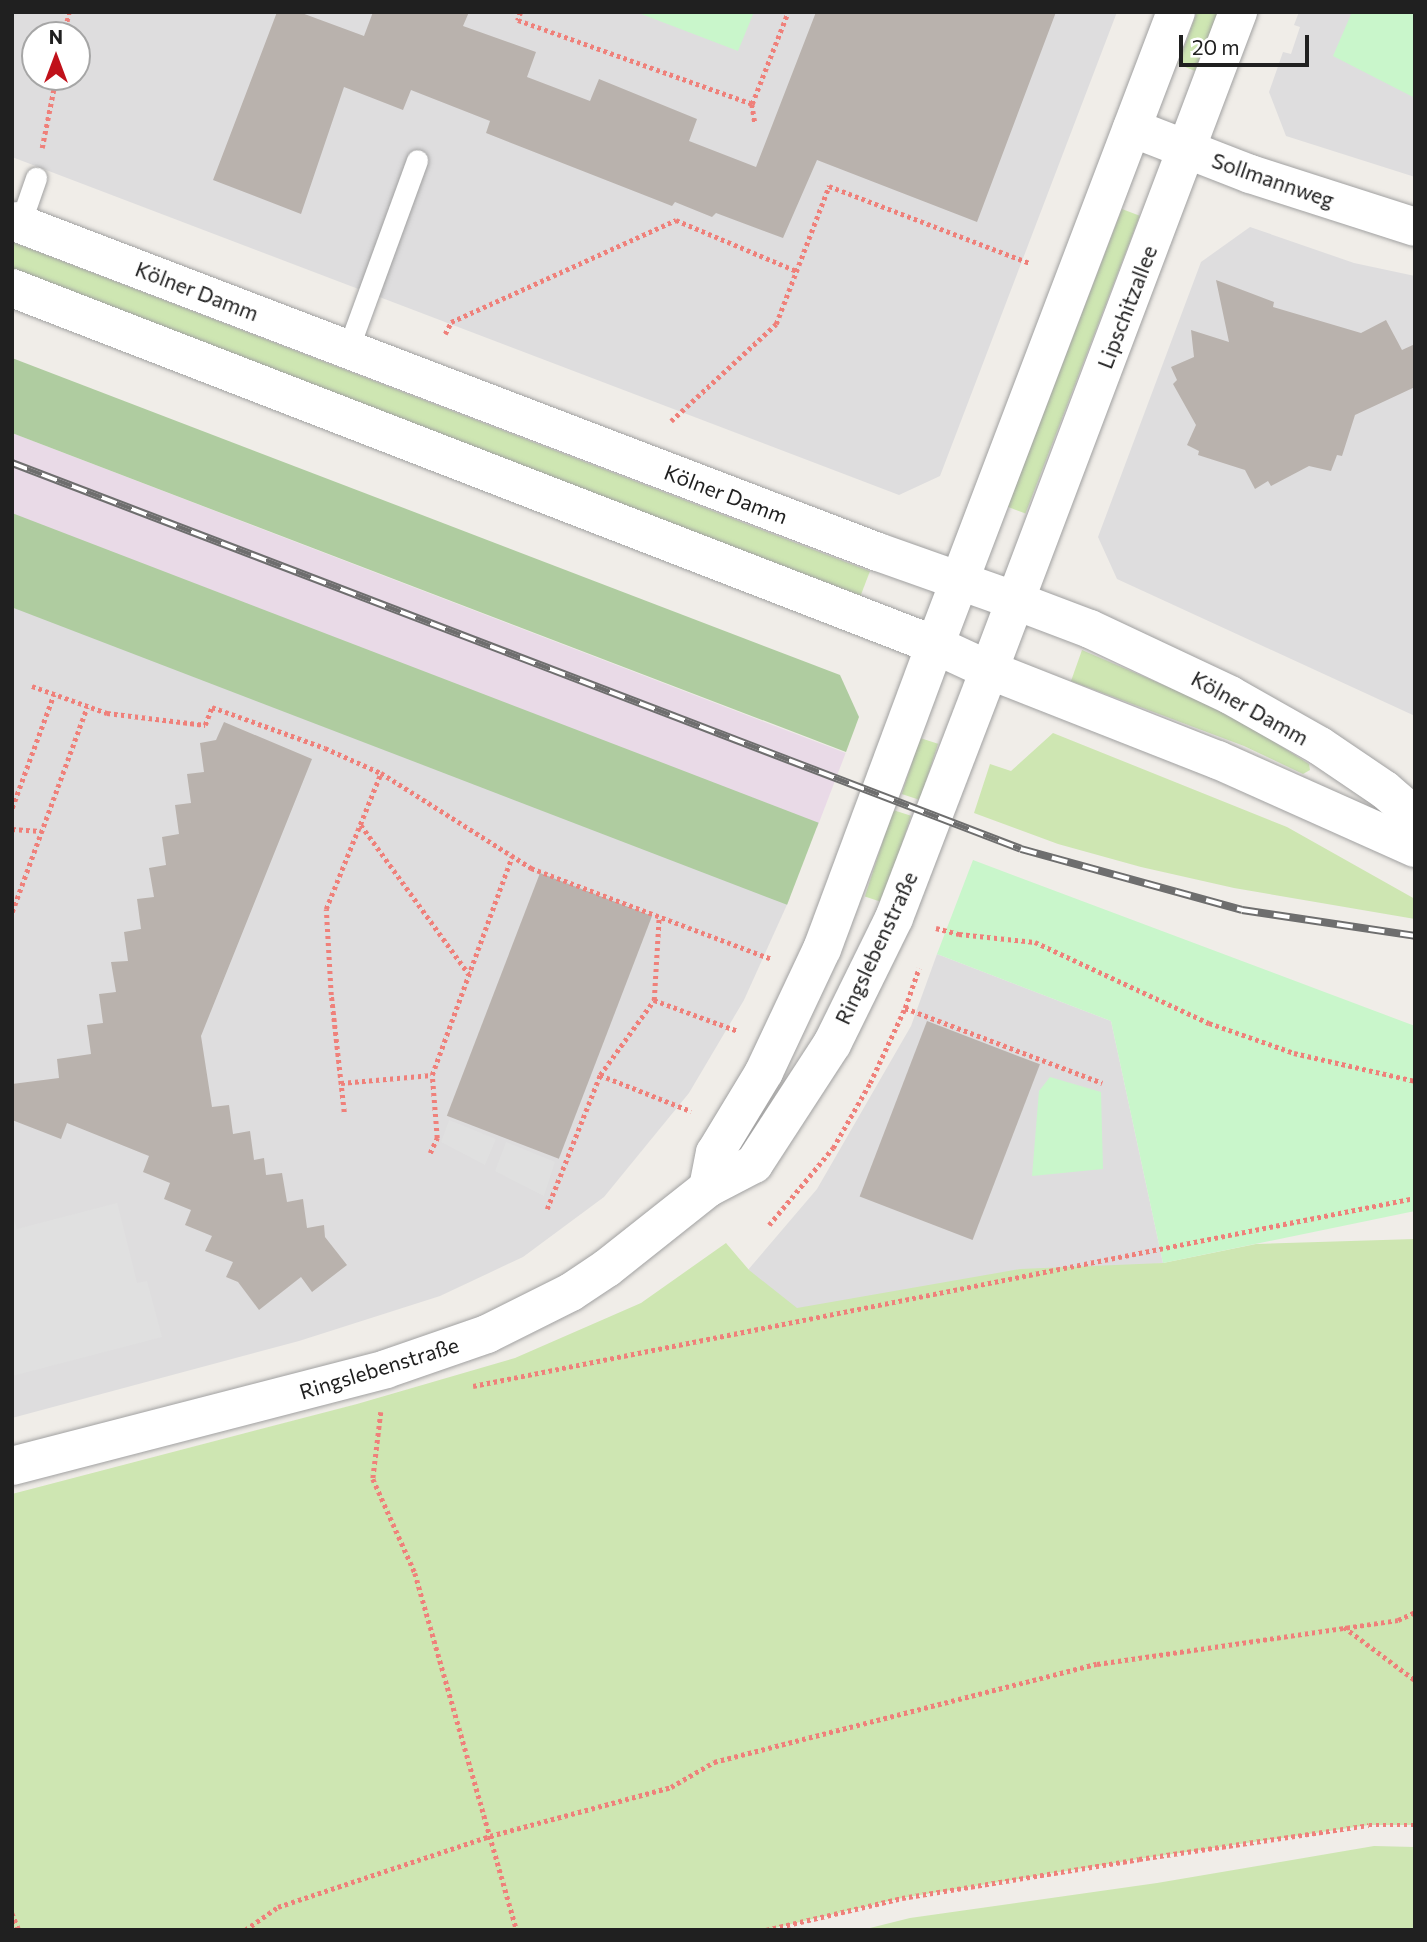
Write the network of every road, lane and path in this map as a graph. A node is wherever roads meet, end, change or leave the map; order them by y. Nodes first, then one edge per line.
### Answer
1 (521, 12) edge
2 (788, 12) edge
3 (1176, 12) edge
4 (1238, 12) edge
5 (53, 91) edge
6 (752, 104) junction
7 (755, 122) dead end
8 (1132, 128) junction
9 (1186, 149) junction
10 (417, 160) dead end
11 (36, 178) joint
12 (16, 222) edge
13 (1415, 227) edge
14 (1030, 263) dead end
15 (797, 271) junction
16 (12, 288) edge
17 (445, 334) dead end
18 (348, 349) junction
19 (671, 421) dead end
20 (959, 582) junction
21 (1016, 601) junction
22 (935, 645) junction
23 (989, 670) junction
24 (33, 686) dead end
25 (54, 694) junction
26 (87, 707) junction
27 (381, 773) junction
28 (12, 808) edge
29 (1415, 816) edge
30 (360, 824) junction
31 (12, 828) edge
32 (41, 831) junction
33 (1415, 848) edge
34 (512, 856) junction
35 (12, 912) edge
36 (659, 917) junction
37 (894, 918) junction
38 (779, 961) dead end
39 (469, 974) junction
40 (654, 1000) junction
41 (905, 1008) dead end
42 (742, 1033) dead end
43 (432, 1075) junction
44 (600, 1075) junction
45 (1415, 1081) edge
46 (341, 1083) junction
47 (1102, 1083) dead end
48 (691, 1111) dead end
49 (344, 1112) dead end
50 (430, 1153) dead end
51 (708, 1188) junction
52 (1415, 1198) edge
53 (547, 1209) dead end
54 (386, 1369) junction
55 (468, 1387) dead end
56 (12, 1466) edge
57 (1415, 1612) edge
58 (1343, 1626) junction
59 (1415, 1680) edge
60 (1415, 1825) edge
61 (490, 1836) junction
62 (12, 1913) edge
63 (19, 1930) edge
64 (245, 1930) edge
65 (517, 1930) edge
66 (766, 1930) edge

1 - 6 path
2 - 6 path
3 - 8 street
4 - 9 street, Lipschitzallee
5 - 11 path
6 - 7 path
8 - 9 street, Sollmannweg
8 - 20 street
9 - 13 street, Sollmannweg
9 - 21 street, Lipschitzallee
10 - 18 lane
11 - 12 lane
12 - 18 street, Kölner Damm
14 - 15 path
15 - 17 path
15 - 19 path
16 - 22 street
18 - 20 street, Kölner Damm
20 - 21 street, Kölner Damm
20 - 22 street
21 - 23 street, Lipschitzallee
21 - 29 street, Kölner Damm
22 - 23 street
22 - 51 street
23 - 33 street
23 - 37 street, Ringslebenstraße
24 - 25 path
25 - 26 path
25 - 28 path
26 - 27 path
26 - 32 path
27 - 30 path
27 - 34 path
30 - 39 path
30 - 46 path
31 - 32 path
32 - 35 path
34 - 36 path
34 - 39 path
36 - 38 path
36 - 40 path
37 - 45 path
37 - 51 street, Ringslebenstraße
39 - 43 path
40 - 42 path
40 - 44 path
41 - 47 path
43 - 46 path
43 - 50 path
44 - 48 path
44 - 53 path
46 - 49 path
51 - 54 street, Ringslebenstraße
52 - 55 path
54 - 56 street, Ringslebenstraße
54 - 61 path
57 - 58 path
58 - 59 path
58 - 61 path
60 - 66 path
61 - 64 path
61 - 65 path
62 - 63 path

